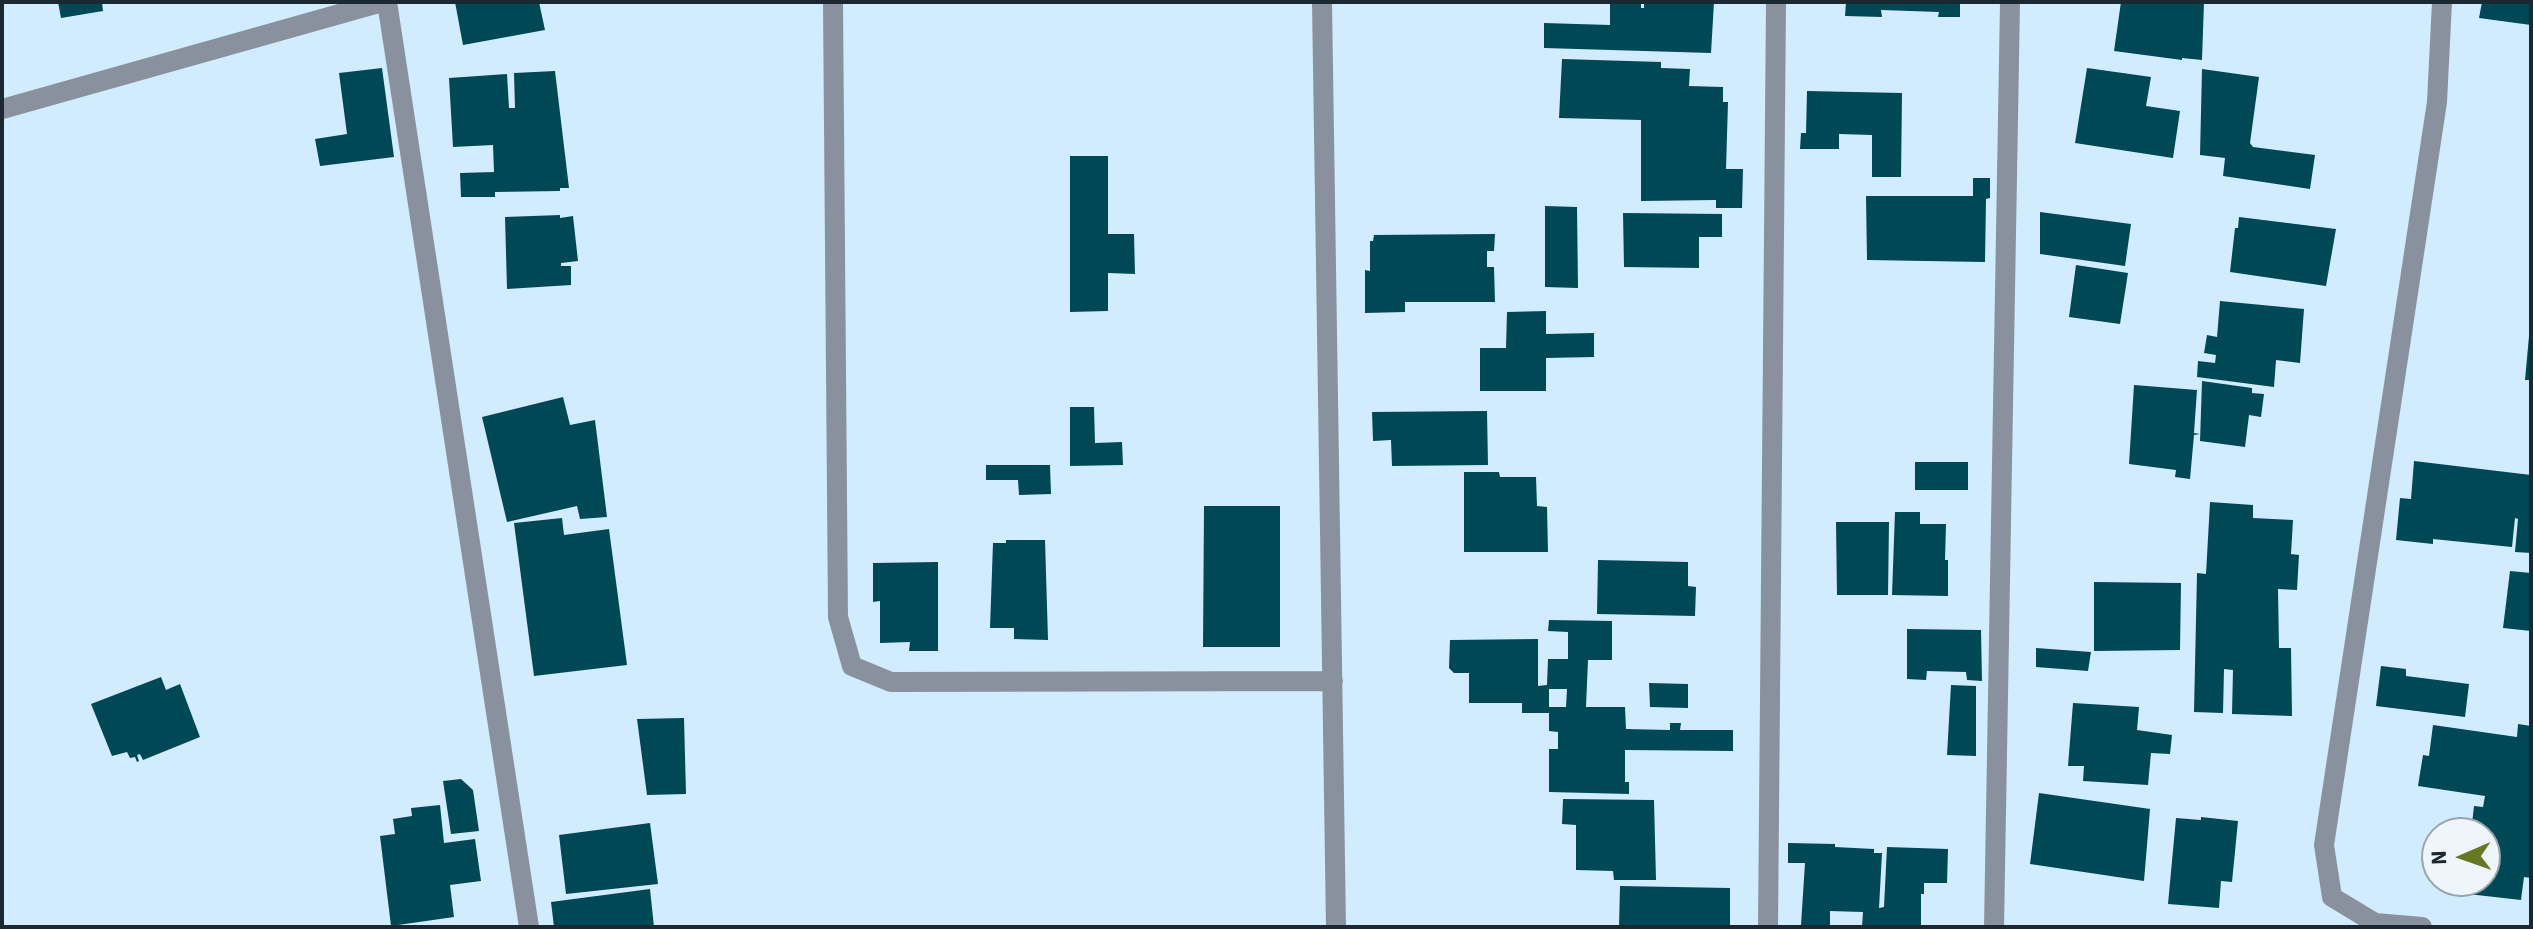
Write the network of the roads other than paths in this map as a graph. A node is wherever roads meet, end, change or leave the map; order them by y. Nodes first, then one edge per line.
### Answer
1 (385, 2) edge
2 (833, 2) edge
3 (1322, 2) edge
4 (1776, 2) edge
5 (2010, 2) edge
6 (2442, 2) edge
7 (315, 11) edge
8 (2, 109) edge
9 (1333, 681) junction
10 (529, 927) edge
11 (1336, 927) edge
12 (1768, 927) edge
13 (1994, 927) edge
14 (2422, 927) edge

1 - 7 street
1 - 10 street
2 - 9 street
3 - 9 street
4 - 12 street
5 - 13 street
6 - 14 street
7 - 8 street
9 - 11 street

